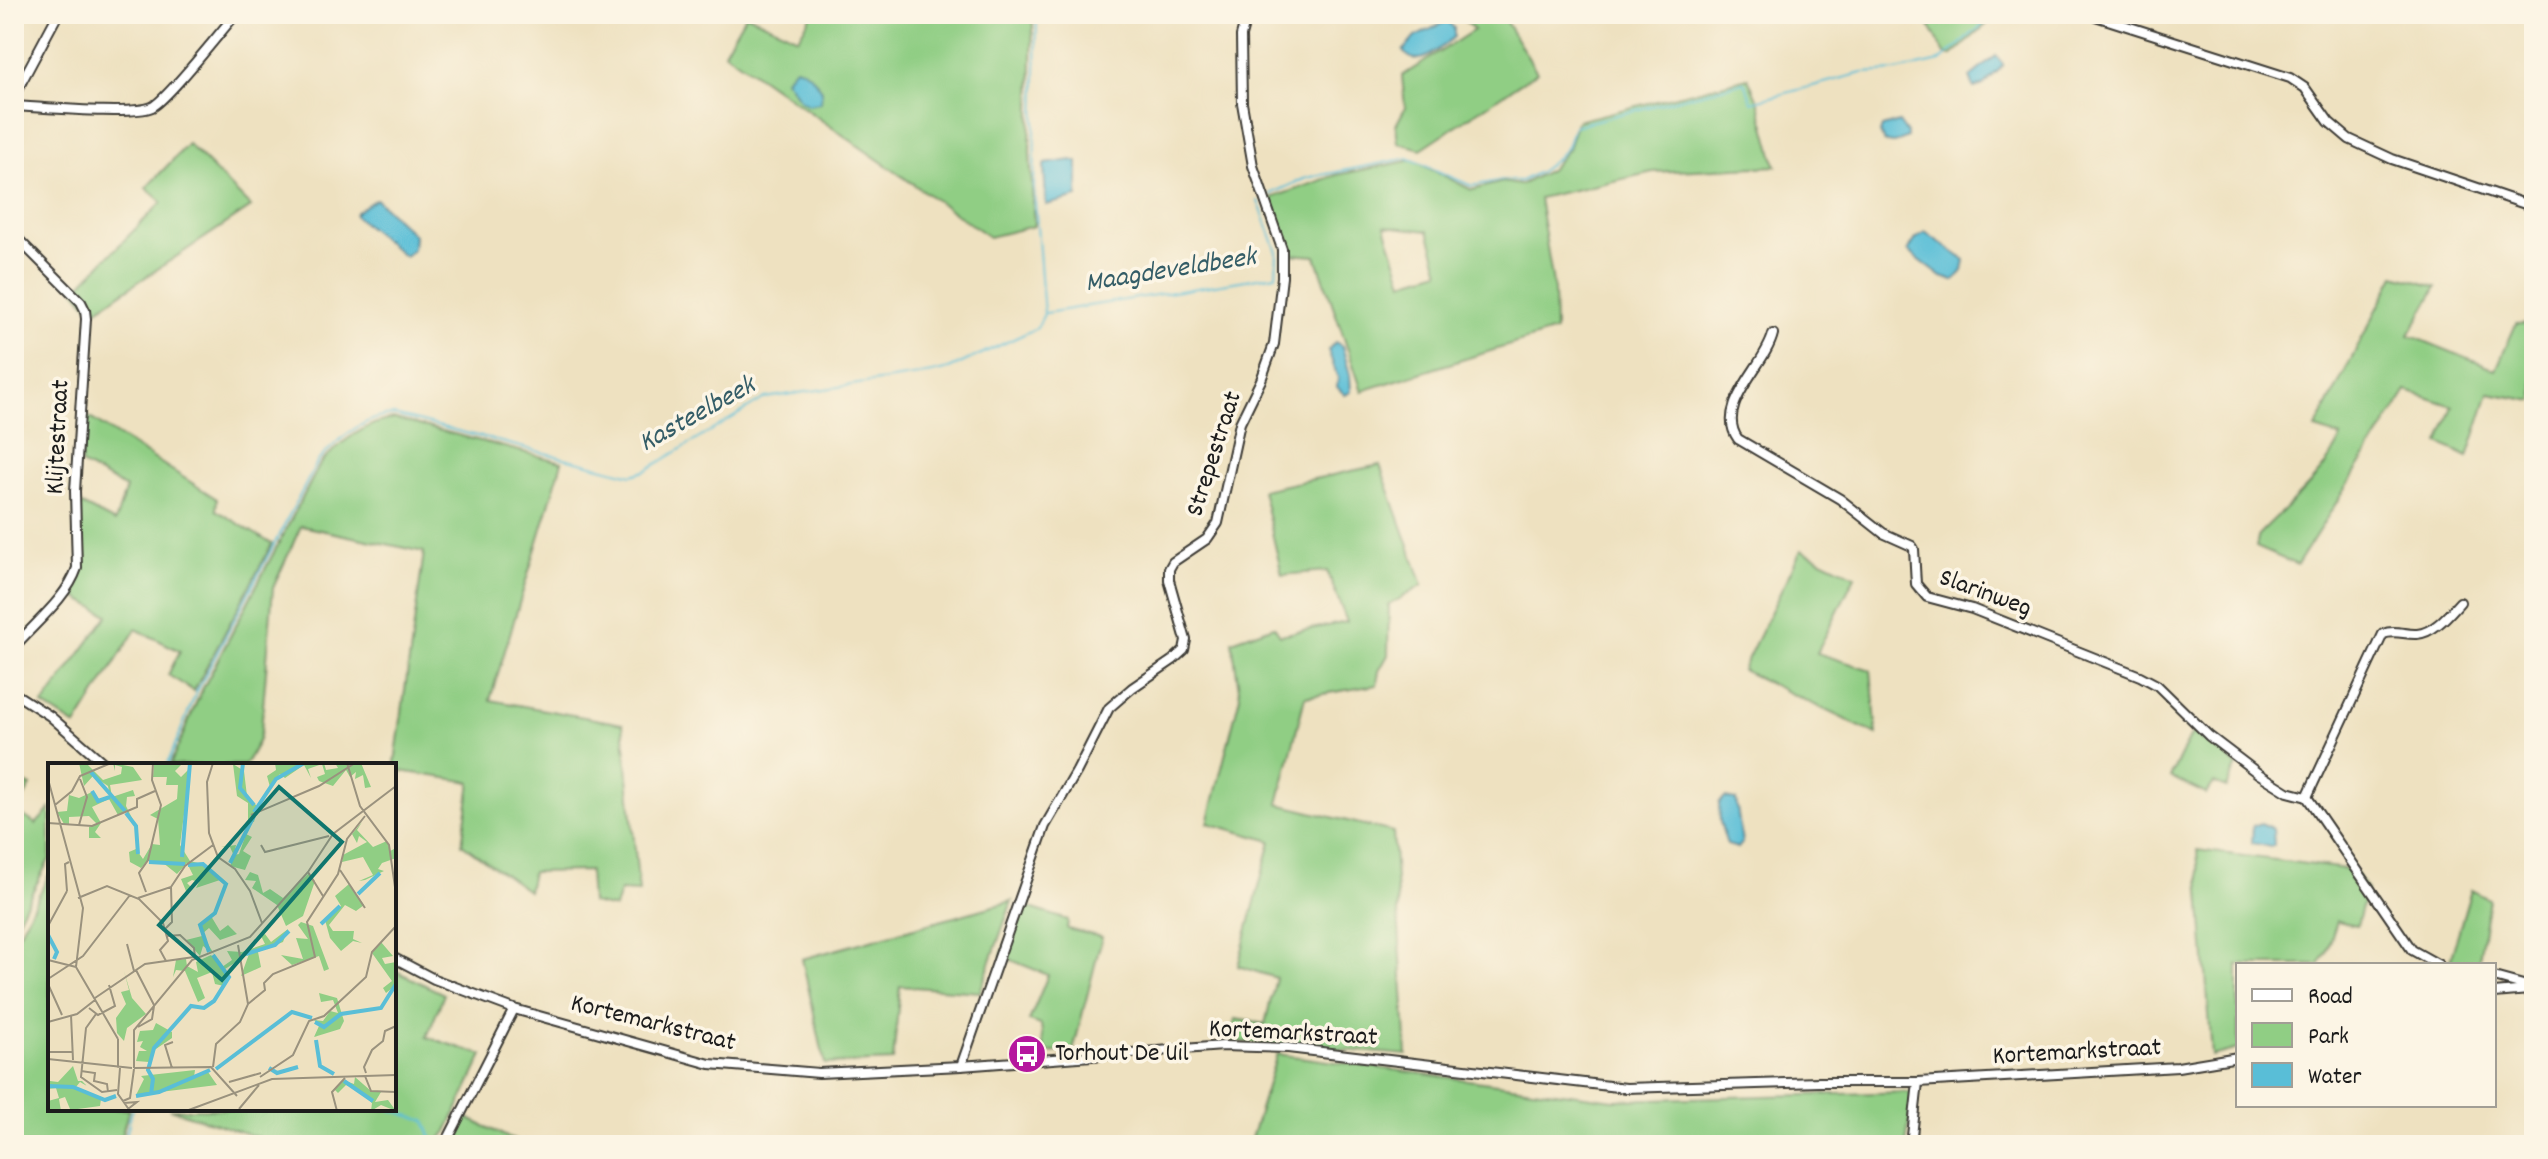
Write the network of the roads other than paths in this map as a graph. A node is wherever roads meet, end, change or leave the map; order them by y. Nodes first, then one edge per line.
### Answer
1 (58, 14) edge
2 (236, 14) edge
3 (1247, 14) edge
4 (2089, 14) edge
5 (14, 96) edge
6 (14, 106) edge
7 (2534, 207) edge
8 (14, 235) edge
9 (1773, 334) dead end
10 (2460, 602) dead end
11 (14, 647) edge
12 (14, 693) edge
13 (104, 763) edge
14 (2307, 797) junction
15 (396, 959) edge
16 (2435, 963) edge
17 (2496, 978) edge
18 (2534, 989) edge
19 (2496, 993) edge
20 (514, 1009) junction
21 (2236, 1057) edge
22 (961, 1066) junction
23 (1918, 1082) junction
24 (441, 1145) edge
25 (1911, 1145) edge

1 - 5 street
2 - 6 street
3 - 22 street, Strepestraat
4 - 7 street
8 - 11 street, Klijtestraat
9 - 14 street, Slarinweg
10 - 14 street
12 - 13 street
14 - 16 street
15 - 20 street, Kortemarkstraat
17 - 18 street
18 - 19 street
20 - 22 street, Kortemarkstraat
20 - 24 street
21 - 23 street, Kortemarkstraat
22 - 23 street, Kortemarkstraat
23 - 25 street

